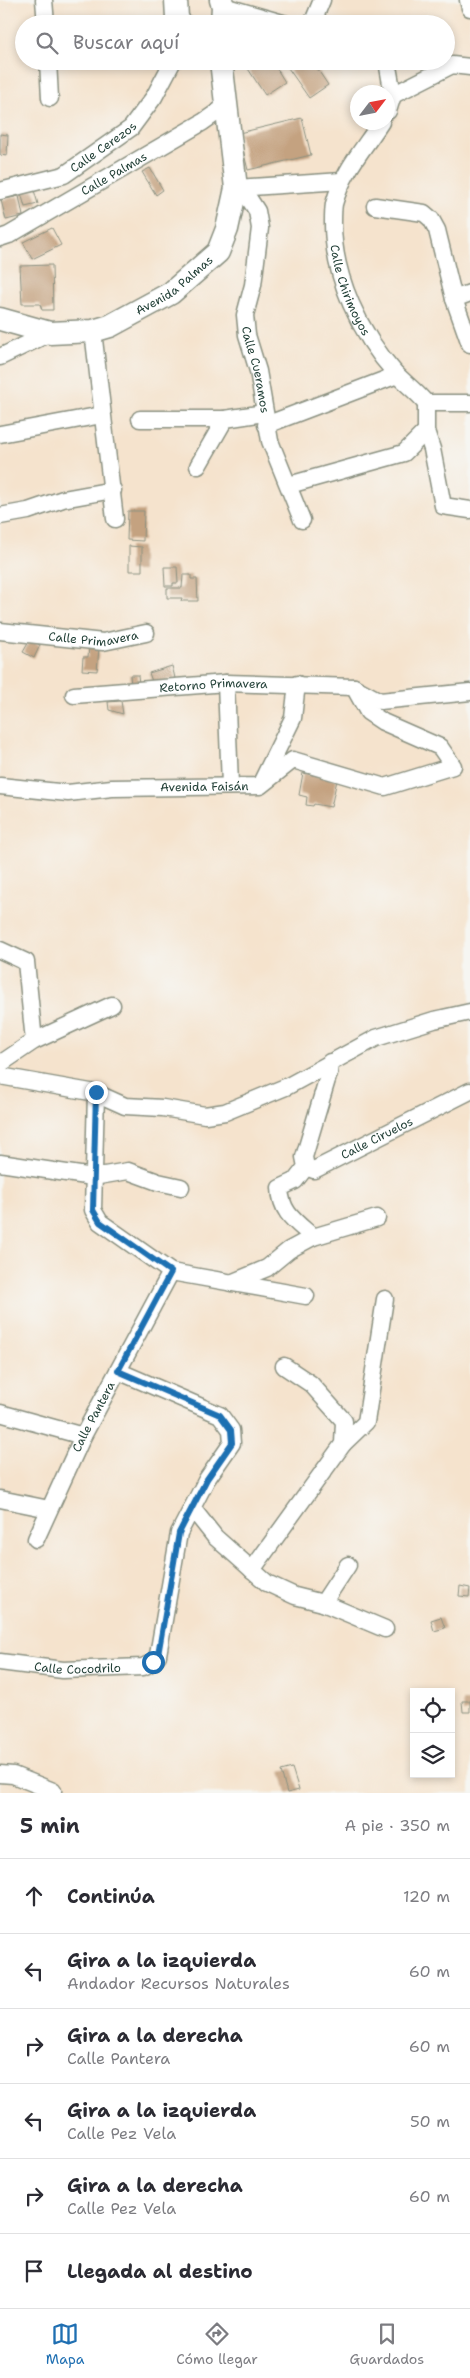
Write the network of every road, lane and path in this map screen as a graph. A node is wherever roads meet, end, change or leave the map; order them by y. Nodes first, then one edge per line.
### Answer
1 (44, 0) edge
2 (176, 0) edge
3 (322, 0) edge
4 (468, 0) edge
5 (470, 8) edge
6 (222, 10) edge
7 (45, 15) edge
8 (177, 15) edge
9 (245, 15) edge
10 (316, 15) edge
11 (455, 65) edge
12 (470, 67) edge
13 (48, 70) edge
14 (168, 70) edge
15 (221, 70) edge
16 (389, 70) edge
17 (442, 70) edge
18 (391, 85) edge
19 (395, 93) edge
20 (50, 98) dead end
21 (226, 106) junction
22 (375, 130) edge
23 (342, 181) junction
24 (239, 188) junction
25 (0, 190) edge
26 (375, 206) dead end
27 (0, 238) edge
28 (470, 293) edge
29 (454, 298) junction
30 (0, 319) edge
31 (92, 331) junction
32 (50, 333) junction
33 (470, 344) edge
34 (0, 357) edge
35 (397, 375) junction
36 (426, 403) junction
37 (470, 403) edge
38 (102, 415) junction
39 (140, 419) dead end
40 (225, 419) junction
41 (265, 419) junction
42 (426, 431) junction
43 (0, 434) edge
44 (198, 466) dead end
45 (289, 484) junction
46 (113, 490) junction
47 (470, 510) edge
48 (0, 516) edge
49 (115, 519) dead end
50 (302, 520) dead end
51 (0, 632) edge
52 (146, 633) dead end
53 (226, 683) junction
54 (297, 684) junction
55 (354, 687) junction
56 (470, 692) edge
57 (74, 695) dead end
58 (230, 784) junction
59 (0, 786) edge
60 (260, 786) junction
61 (0, 950) edge
62 (112, 1005) dead end
63 (470, 1012) edge
64 (34, 1041) junction
65 (330, 1062) junction
66 (0, 1064) edge
67 (0, 1076) edge
68 (470, 1091) edge
69 (96, 1092) junction
70 (0, 1163) edge
71 (306, 1167) junction
72 (93, 1176) junction
73 (181, 1186) dead end
74 (377, 1218) dead end
75 (312, 1237) junction
76 (171, 1272) junction
77 (231, 1282) junction
78 (306, 1296) dead end
79 (385, 1299) dead end
80 (284, 1366) dead end
81 (118, 1371) junction
82 (0, 1413) edge
83 (83, 1436) junction
84 (343, 1444) junction
85 (0, 1500) edge
86 (192, 1508) junction
87 (49, 1509) junction
88 (36, 1539) dead end
89 (348, 1565) dead end
90 (252, 1570) junction
91 (323, 1603) junction
92 (385, 1629) dead end
93 (0, 1662) edge
94 (0, 1774) edge
95 (54, 1792) dead end

1 - 7 street
2 - 8 main road
3 - 10 street
4 - 5 street
6 - 9 street
11 - 12 street
13 - 20 street
14 - 25 street, Calle Cerezos
15 - 21 main road, Avenida Palmas
16 - 18 street
17 - 19 street
21 - 24 main road, Avenida Palmas
21 - 27 street, Calle Palmas
22 - 23 street, Calle Chirimoyos
23 - 24 street
23 - 35 street, Calle Chirimoyos
24 - 31 main road, Avenida Palmas
24 - 41 street, Calle Cueramos
26 - 29 street
28 - 29 street
29 - 33 street
30 - 32 main road, Avenida Palmas
31 - 32 main road, Avenida Palmas
31 - 38 street
32 - 34 street
35 - 36 street, Calle Chirimoyos
35 - 41 street
36 - 37 street
36 - 42 street
38 - 43 street
38 - 46 street
39 - 40 street
40 - 41 street
40 - 44 street
41 - 45 street, Calle Cueramos
42 - 45 street
42 - 47 street
45 - 50 street, Calle Cueramos
46 - 48 street
46 - 49 street
51 - 52 street, Calle Primavera
53 - 54 street, Retorno Primavera
53 - 57 street, Retorno Primavera
53 - 58 street
54 - 55 street, Retorno Primavera
54 - 60 street
55 - 56 street
55 - 60 street, Avenida Faisán
58 - 59 street, Avenida Faisán
58 - 60 street, Avenida Faisán
61 - 64 street
62 - 64 street
63 - 65 street
64 - 66 street
65 - 69 street
65 - 71 street
67 - 69 street
68 - 71 street, Calle Ciruelos
69 - 72 street
70 - 72 street
71 - 75 street
72 - 73 street
72 - 76 street
74 - 75 street
75 - 77 street
76 - 77 street
76 - 81 street, Calle Pantera
77 - 78 street
79 - 84 street
80 - 84 street
81 - 83 street, Calle Pantera
81 - 86 street
82 - 83 street
83 - 87 street, Calle Pantera
84 - 90 street
85 - 87 street
86 - 90 street
86 - 93 street, Calle Cocodrilo
87 - 88 street, Calle Pantera
89 - 91 street
90 - 91 street
91 - 92 street
94 - 95 street

